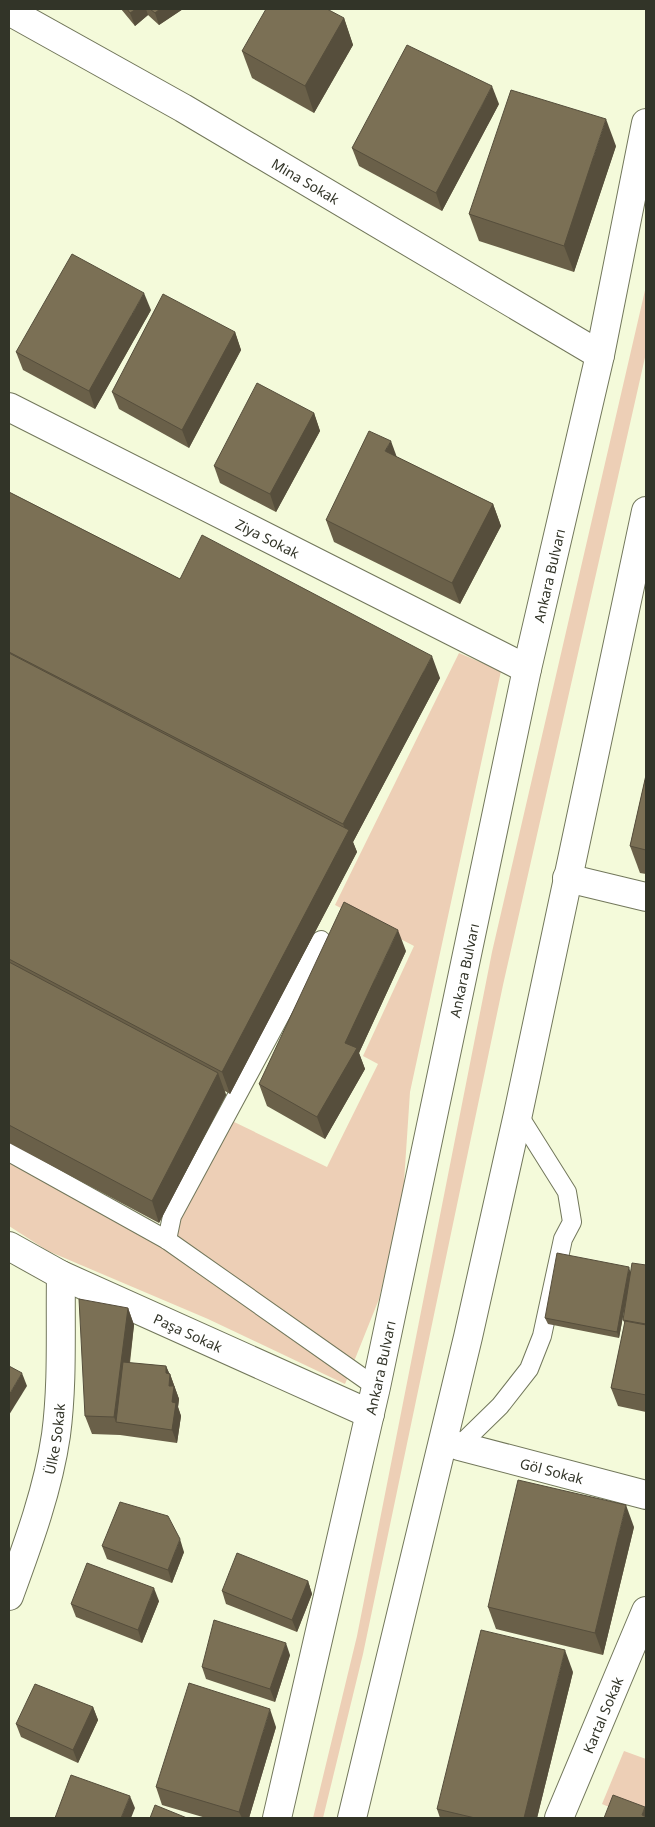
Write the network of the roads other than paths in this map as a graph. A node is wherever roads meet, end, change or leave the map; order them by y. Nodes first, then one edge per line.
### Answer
1 (9, 11) edge
2 (646, 123) edge
3 (600, 355) junction
4 (9, 408) edge
5 (646, 511) edge
6 (527, 670) junction
7 (566, 878) junction
8 (646, 898) edge
9 (321, 940) dead end
10 (518, 1114) junction
11 (9, 1152) edge
12 (167, 1240) junction
13 (9, 1246) edge
14 (61, 1275) junction
15 (376, 1388) junction
16 (370, 1414) junction
17 (458, 1446) joint
18 (646, 1495) edge
19 (9, 1596) edge
20 (646, 1610) edge
21 (277, 1818) edge
22 (352, 1818) edge
23 (559, 1818) edge

1 - 3 main road, Mina Sokak
2 - 3 main road, Ankara Bulvarı
3 - 6 main road, Ankara Bulvarı
4 - 6 main road, Ziya Sokak
5 - 7 main road
6 - 15 main road, Ankara Bulvarı
7 - 8 main road
7 - 10 main road
9 - 12 lane
10 - 17 lane
10 - 22 main road
11 - 12 lane
12 - 15 lane
13 - 14 main road, Paşa Sokak
14 - 16 main road, Paşa Sokak
14 - 19 main road, Ülke Sokak
15 - 16 main road, Ankara Bulvarı
16 - 21 main road, Ankara Bulvarı
17 - 18 main road, Göl Sokak
20 - 23 main road, Kartal Sokak

